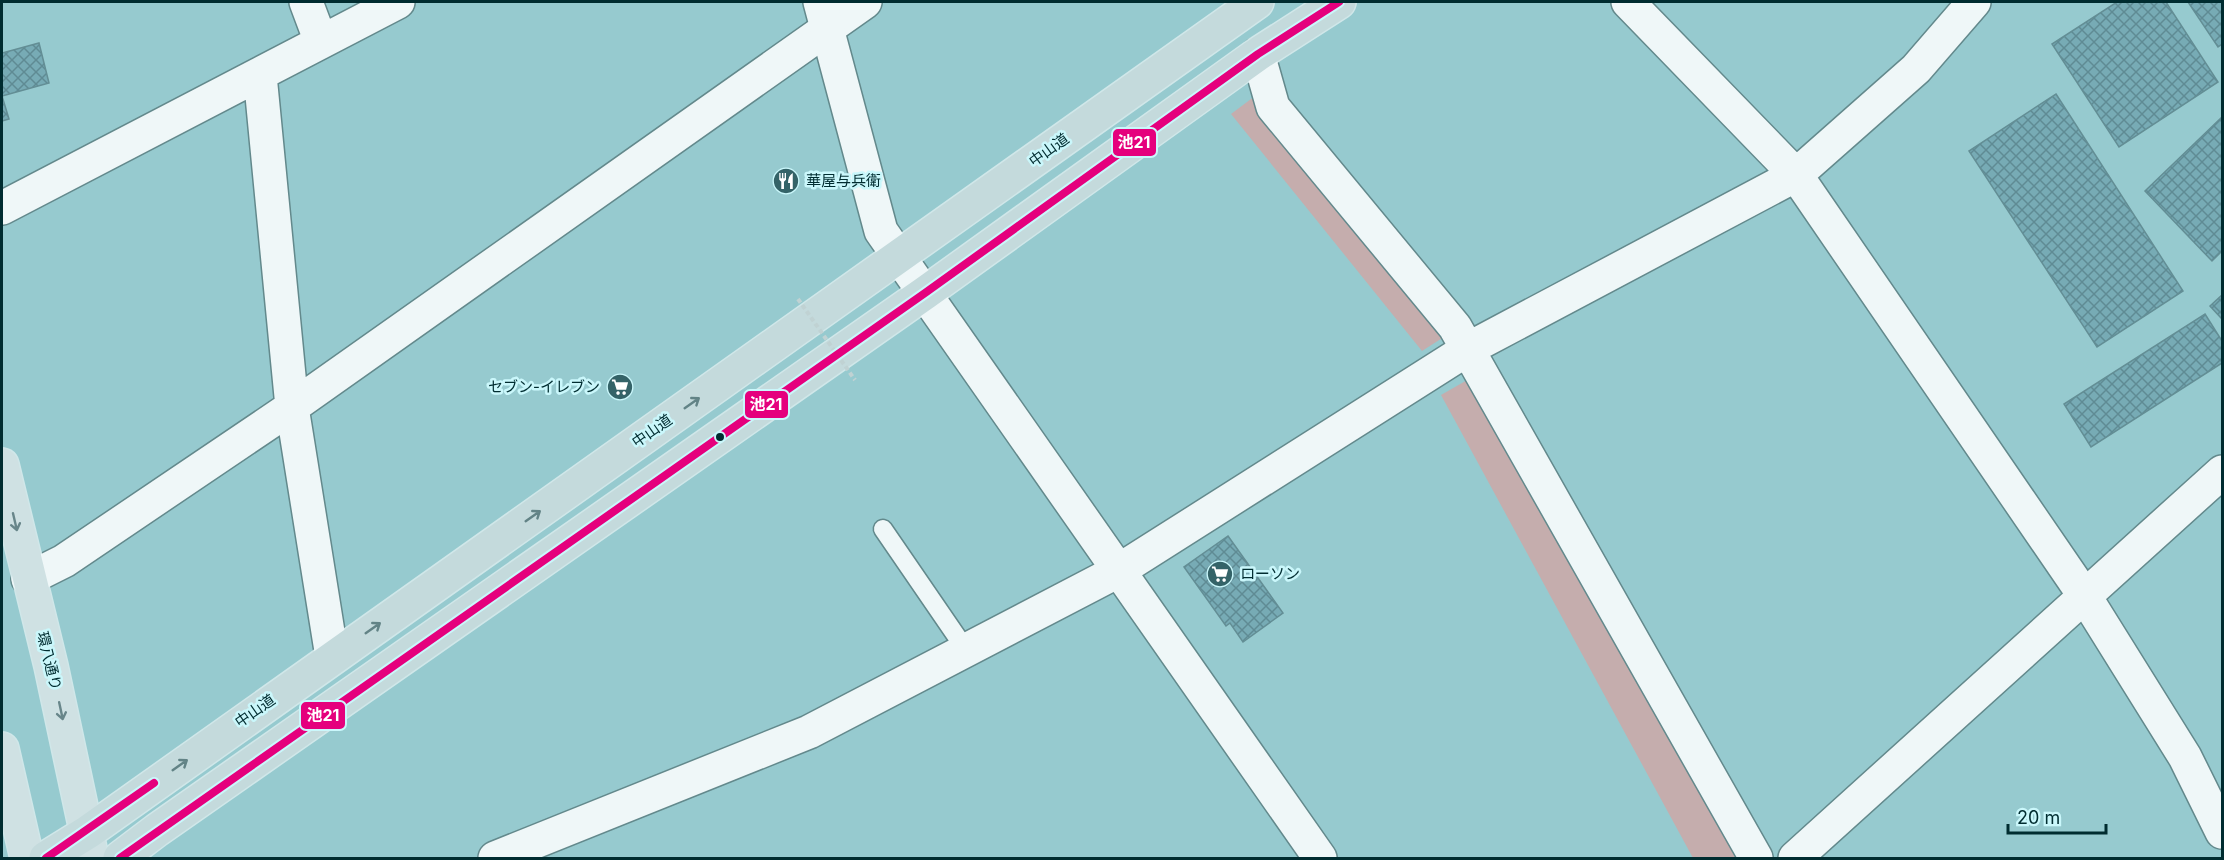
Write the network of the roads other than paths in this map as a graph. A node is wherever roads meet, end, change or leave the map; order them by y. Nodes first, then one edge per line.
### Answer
1 (306, 2) edge
2 (398, 2) edge
3 (865, 2) edge
4 (1257, 2) edge
5 (1339, 2) edge
6 (1628, 2) edge
7 (1974, 2) edge
8 (823, 15) edge
9 (321, 42) junction
10 (1258, 54) junction
11 (260, 75) junction
12 (1796, 175) junction
13 (2, 208) edge
14 (899, 257) junction
15 (925, 293) junction
16 (1468, 349) junction
17 (292, 407) junction
18 (2, 465) edge
19 (2223, 472) edge
20 (883, 529) dead end
21 (1118, 571) junction
22 (28, 579) junction
23 (2084, 595) junction
24 (966, 650) junction
25 (332, 657) junction
26 (2, 749) edge
27 (2223, 832) edge
28 (90, 845) edge
29 (1315, 857) edge
30 (27, 858) edge
31 (46, 858) edge
32 (120, 858) edge
33 (495, 858) edge
34 (1756, 858) edge
35 (1795, 858) edge

1 - 9 street
2 - 9 street
3 - 8 street
4 - 14 highway, 中山道
5 - 10 highway
6 - 12 street
7 - 12 street
8 - 14 street
8 - 17 street
9 - 11 street
10 - 15 highway
10 - 16 street
11 - 13 street
11 - 17 street
12 - 16 street
12 - 23 street
14 - 15 street
25 -> 14 highway, 中山道
15 - 21 street
15 - 32 highway
16 - 21 street
16 - 34 street
17 - 22 street
17 - 25 street
18 -> 22 main road, 環八通り
19 - 23 street
20 - 24 lane
21 - 24 street
21 - 29 street
22 -> 28 main road, 環八通り
23 - 27 street
23 - 35 street
24 - 33 street
28 -> 25 highway, 中山道
26 - 30 main road
28 - 31 highway, 中山道

